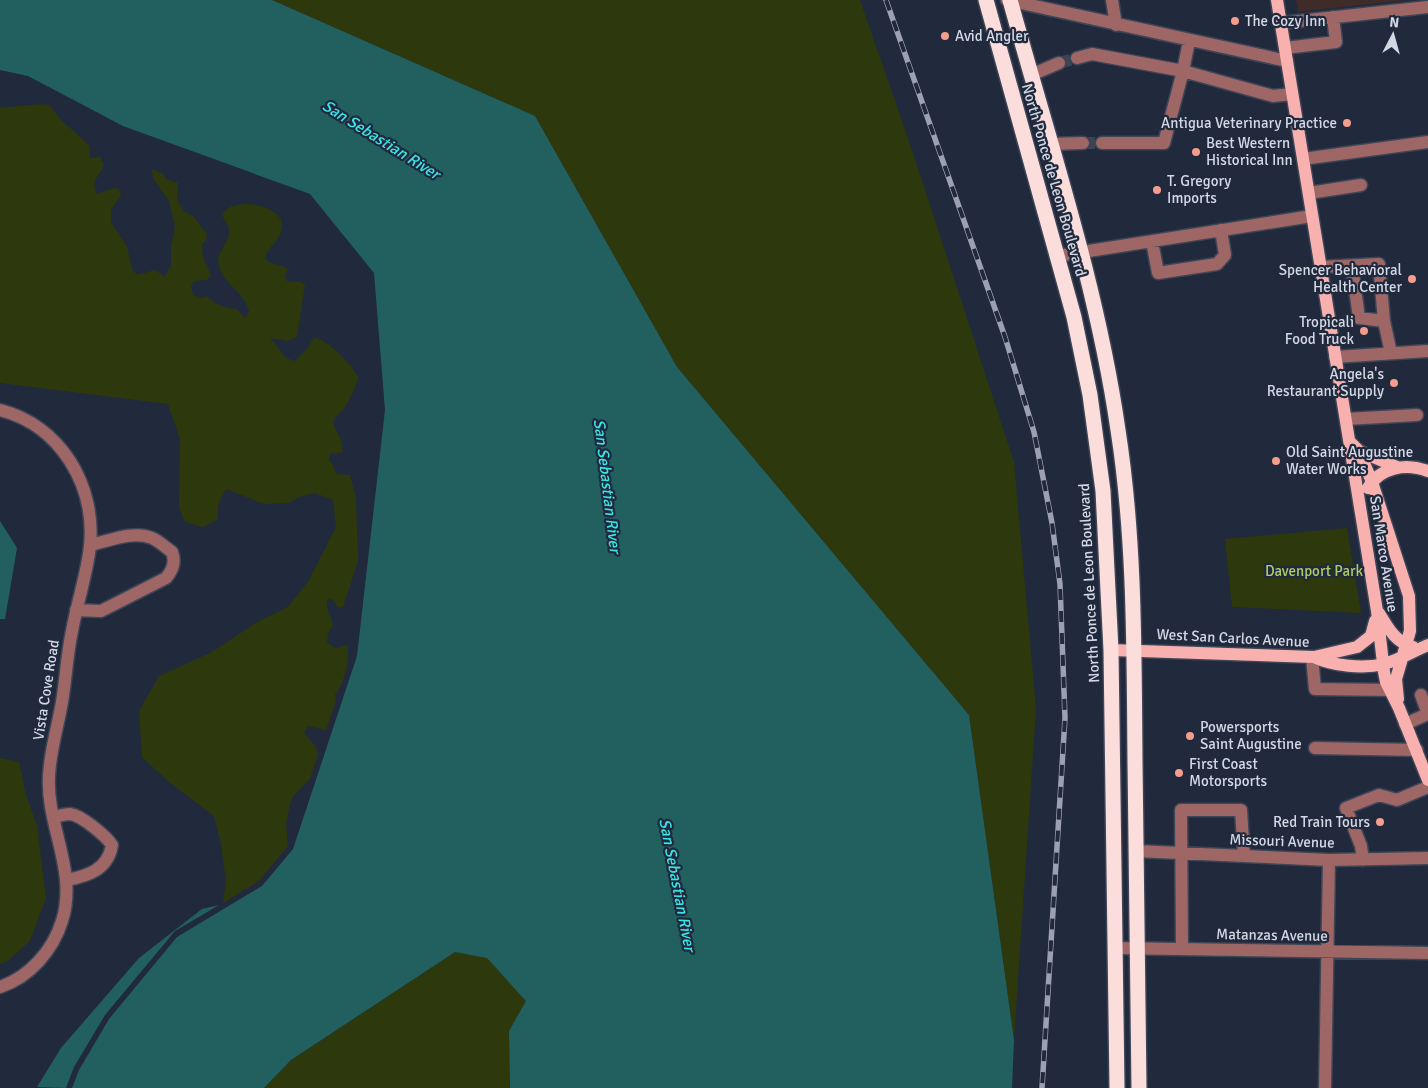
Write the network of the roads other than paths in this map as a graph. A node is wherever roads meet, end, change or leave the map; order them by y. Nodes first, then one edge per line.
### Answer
1 (986, 0) edge
2 (1009, 0) edge
3 (1112, 0) edge
4 (1277, 0) edge
5 (1044, 4) edge
6 (1428, 6) edge
7 (1333, 18) junction
8 (1281, 24) junction
9 (1116, 25) junction
10 (1190, 40) junction
11 (1286, 54) junction
12 (1077, 58) tunnel mouth
13 (1058, 64) tunnel mouth
14 (1183, 71) junction
15 (1031, 75) junction
16 (1292, 94) junction
17 (1428, 142) edge
18 (1083, 143) tunnel mouth
19 (1102, 143) tunnel mouth
20 (1050, 144) junction
21 (1303, 159) junction
22 (1361, 185) dead end
23 (1308, 193) junction
24 (1312, 216) junction
25 (1221, 230) junction
26 (1152, 241) junction
27 (1080, 252) junction
28 (1057, 256) junction
29 (1352, 266) junction
30 (1321, 267) junction
31 (1384, 321) junction
32 (1428, 351) edge
33 (1391, 353) junction
34 (1335, 357) junction
35 (0, 410) edge
36 (1417, 415) dead end
37 (1346, 419) junction
38 (1349, 442) junction
39 (1359, 451) junction
40 (1397, 467) junction
41 (1428, 471) edge
42 (1372, 482) junction
43 (1360, 509) junction
44 (90, 546) junction
45 (76, 610) junction
46 (1377, 611) junction
47 (1405, 645) junction
48 (1424, 647) edge
49 (1111, 650) junction
50 (1134, 650) junction
51 (1313, 657) junction
52 (1401, 658) junction
53 (1382, 664) junction
54 (1390, 690) junction
55 (1421, 695) dead end
56 (1399, 708) junction
57 (1428, 714) edge
58 (1405, 724) junction
59 (1315, 748) dead end
60 (1417, 750) junction
61 (1425, 764) edge
62 (1428, 780) edge
63 (1428, 787) edge
64 (54, 817) junction
65 (1136, 851) junction
66 (1181, 853) junction
67 (1244, 856) junction
68 (1428, 858) edge
69 (1329, 860) junction
70 (1363, 860) junction
71 (66, 880) junction
72 (1114, 948) junction
73 (1138, 949) junction
74 (1182, 950) junction
75 (1328, 952) junction
76 (1428, 953) edge
77 (0, 987) edge
78 (1117, 1088) edge
79 (1139, 1088) edge
80 (1326, 1088) edge

1 - 28 highway, North Ponce de Leon Boulevard
2 - 5 street
2 - 15 highway, North Ponce de Leon Boulevard
3 - 9 street
4 - 8 main road, San Marco Avenue
5 - 9 street
6 - 7 street
7 - 8 street
7 - 11 street
8 - 11 main road, San Marco Avenue
9 - 10 street
10 - 11 street
10 - 14 street
11 - 16 main road, San Marco Avenue
12 - 14 street
13 - 15 street
14 - 16 street
14 - 19 street
15 - 20 highway, North Ponce de Leon Boulevard
16 - 21 main road, San Marco Avenue
17 - 21 street
18 - 20 street
20 - 27 highway, North Ponce de Leon Boulevard
21 - 23 main road, San Marco Avenue
22 - 23 street
23 - 24 main road, San Marco Avenue
24 - 25 street
24 - 30 main road, San Marco Avenue
25 - 26 street
25 - 26 street
26 - 27 street
27 - 28 street
27 - 50 highway, North Ponce de Leon Boulevard
28 - 49 highway, North Ponce de Leon Boulevard
29 - 30 street
29 - 31 street
29 - 31 street
30 - 34 main road, San Marco Avenue
31 - 33 street
32 - 33 street
33 - 34 street
34 - 37 main road, San Marco Avenue
35 - 44 street, Vista Cove Road
36 - 37 street
37 - 38 main road, San Marco Avenue
38 - 39 main road
38 - 43 main road, San Marco Avenue
39 - 40 main road
39 - 42 main road
40 - 41 main road
40 - 42 main road
42 - 43 main road
42 - 47 main road
43 - 46 main road, San Marco Avenue
44 - 45 street, Vista Cove Road
44 - 45 street
45 - 64 street, Vista Cove Road
46 - 47 main road
46 - 51 main road
46 - 53 main road, San Marco Avenue
47 - 48 main road
47 - 52 main road
48 - 52 main road, West San Carlos Avenue
49 - 50 main road, West San Carlos Avenue
49 - 72 highway, North Ponce de Leon Boulevard
50 - 51 main road, West San Carlos Avenue
50 - 65 highway, North Ponce de Leon Boulevard
51 - 53 main road, West San Carlos Avenue
51 - 54 street
52 - 53 main road, West San Carlos Avenue
52 - 56 main road
53 - 54 main road, San Marco Avenue
54 - 56 main road, San Marco Avenue
55 - 57 street
56 - 58 main road, San Marco Avenue
57 - 58 street
58 - 60 main road, San Marco Avenue
59 - 60 street
60 - 61 main road, San Marco Avenue
61 - 62 main road, San Marco Avenue
63 - 70 street
64 - 71 street, Vista Cove Road
64 - 71 street
65 - 66 street, Missouri Avenue
65 - 73 highway, North Ponce de Leon Boulevard
66 - 67 street, Missouri Avenue
66 - 67 street
66 - 74 street
67 - 69 street, Missouri Avenue
68 - 70 street, Missouri Avenue
69 - 70 street, Missouri Avenue
69 - 75 street
71 - 77 street, Vista Cove Road
72 - 73 street, Matanzas Avenue
72 - 78 highway, North Ponce de Leon Boulevard
73 - 74 street, Matanzas Avenue
73 - 79 highway, North Ponce de Leon Boulevard
74 - 75 street, Matanzas Avenue
75 - 76 street, Matanzas Avenue
75 - 80 street

